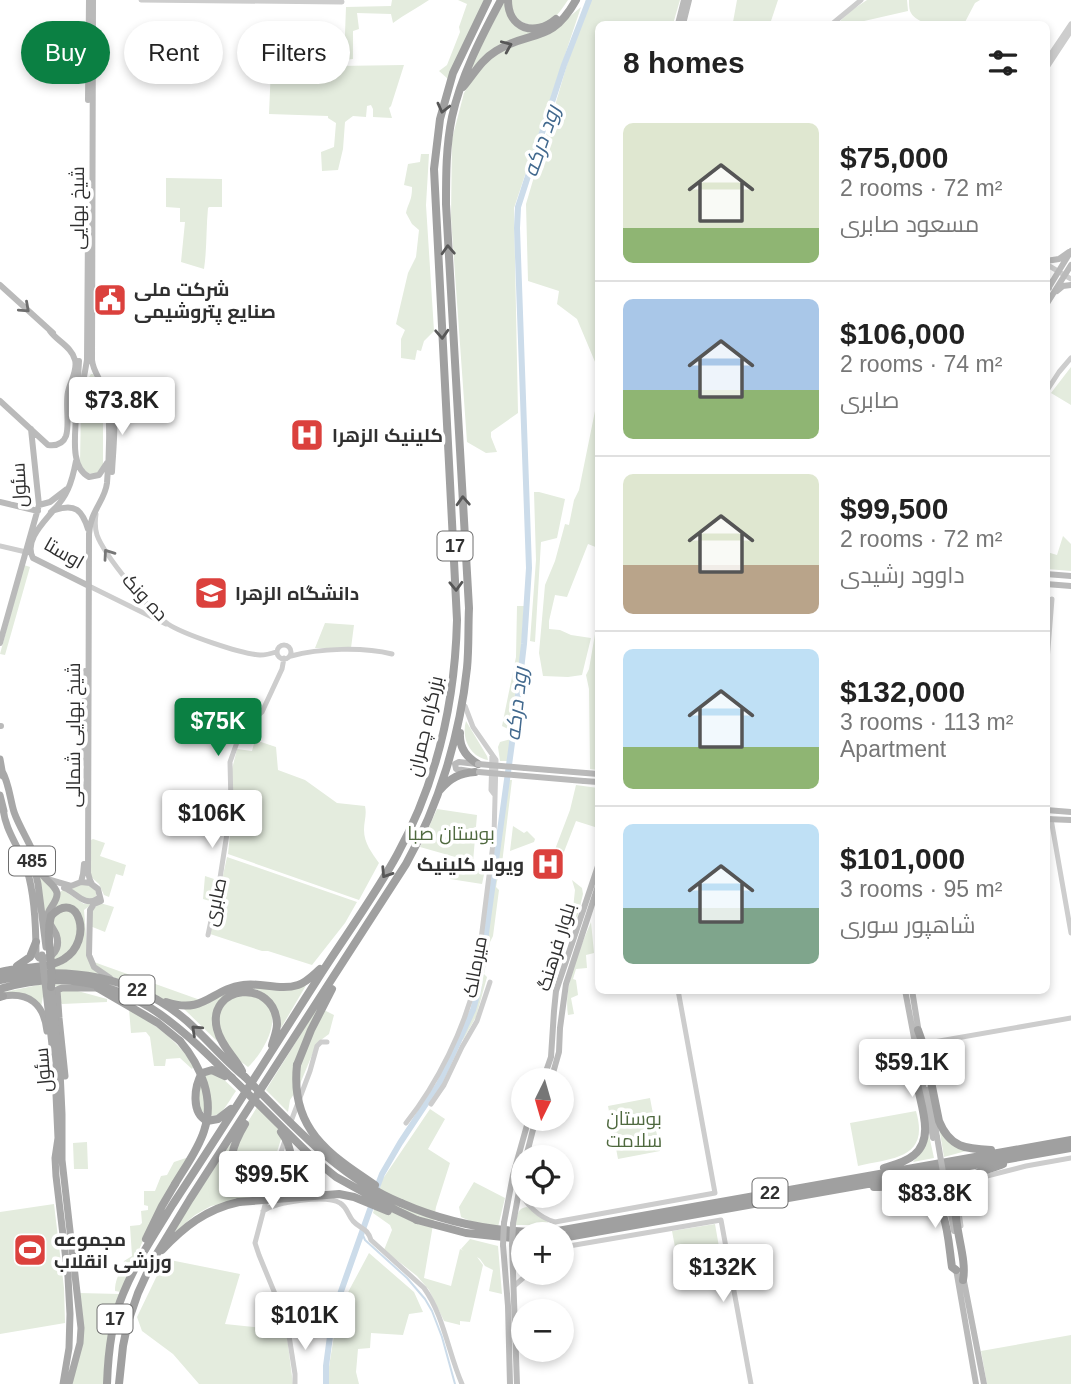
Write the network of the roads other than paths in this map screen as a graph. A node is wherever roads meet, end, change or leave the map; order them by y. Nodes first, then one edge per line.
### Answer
1 (91, 0) edge
2 (141, 0) edge
3 (488, 0) edge
4 (501, 0) edge
5 (508, 0) edge
6 (570, 0) edge
7 (576, 0) edge
8 (687, 0) edge
9 (861, 0) edge
10 (342, 2) dead end
11 (681, 21) edge
12 (836, 21) edge
13 (1071, 24) edge
14 (1071, 31) edge
15 (1050, 57) edge
16 (1050, 58) edge
17 (459, 92) junction
18 (90, 231) junction
19 (1071, 251) edge
20 (1050, 261) edge
21 (1050, 265) edge
22 (1071, 265) edge
23 (1065, 275) edge
24 (0, 285) edge
25 (1071, 285) edge
26 (1050, 290) edge
27 (1050, 291) edge
28 (50, 331) junction
29 (1071, 358) edge
30 (102, 382) junction
31 (78, 385) junction
32 (1050, 386) edge
33 (0, 401) edge
34 (108, 412) junction
35 (76, 413) junction
36 (31, 429) junction
37 (76, 461) junction
38 (108, 461) junction
39 (107, 484) junction
40 (70, 486) junction
41 (0, 504) edge
42 (97, 508) junction
43 (38, 510) junction
44 (52, 512) junction
45 (89, 534) junction
46 (30, 537) junction
47 (0, 546) edge
48 (26, 552) junction
49 (1050, 575) edge
50 (1071, 576) edge
51 (1050, 584) edge
52 (88, 585) junction
53 (1071, 586) edge
54 (1052, 600) dead end
55 (169, 624) junction
56 (1050, 624) edge
57 (0, 643) edge
58 (291, 648) junction
59 (276, 652) junction
60 (306, 652) junction
61 (393, 654) dead end
62 (291, 656) junction
63 (284, 658) junction
64 (467, 667) junction
65 (465, 706) junction
66 (0, 759) edge
67 (459, 766) dead end
68 (478, 769) junction
69 (2, 771) junction
70 (595, 774) edge
71 (595, 782) edge
72 (0, 795) edge
73 (435, 799) junction
74 (3, 808) junction
75 (1050, 810) edge
76 (1071, 812) edge
77 (1050, 819) edge
78 (1071, 820) edge
79 (86, 823) junction
80 (1050, 824) edge
81 (595, 875) edge
82 (44, 878) junction
83 (81, 882) junction
84 (92, 884) junction
85 (56, 892) junction
86 (100, 895) junction
87 (595, 895) edge
88 (1071, 933) edge
89 (208, 935) dead end
90 (36, 942) junction
91 (44, 955) junction
92 (330, 959) junction
93 (345, 961) junction
94 (1, 974) edge
95 (73, 980) junction
96 (115, 981) junction
97 (490, 982) dead end
98 (51, 986) junction
99 (98, 988) junction
100 (123, 993) junction
101 (1, 994) edge
102 (679, 994) edge
103 (906, 994) edge
104 (913, 994) edge
105 (156, 999) junction
106 (59, 1018) junction
107 (1071, 1018) edge
108 (47, 1024) junction
109 (918, 1030) junction
110 (327, 1042) dead end
111 (928, 1043) dead end
112 (268, 1056) junction
113 (917, 1056) junction
114 (547, 1068) edge
115 (554, 1068) edge
116 (58, 1072) junction
117 (245, 1077) junction
118 (242, 1088) junction
119 (262, 1089) junction
120 (238, 1103) junction
121 (431, 1104) dead end
122 (264, 1111) junction
123 (406, 1123) dead end
124 (935, 1138) junction
125 (1071, 1140) edge
126 (1071, 1148) edge
127 (1012, 1150) junction
128 (1022, 1157) junction
129 (1071, 1158) edge
130 (59, 1159) junction
131 (856, 1177) junction
132 (943, 1184) junction
133 (271, 1188) junction
134 (846, 1188) junction
135 (511, 1201) edge
136 (291, 1202) junction
137 (401, 1203) junction
138 (513, 1208) edge
139 (535, 1210) joint
140 (263, 1212) junction
141 (417, 1220) junction
142 (513, 1220) joint
143 (961, 1226) dead end
144 (467, 1229) junction
145 (574, 1236) edge
146 (511, 1237) edge
147 (574, 1245) edge
148 (140, 1259) junction
149 (153, 1260) junction
150 (511, 1269) joint
151 (956, 1270) junction
152 (963, 1280) junction
153 (514, 1286) edge
154 (79, 1305) junction
155 (69, 1329) junction
156 (63, 1384) edge
157 (69, 1384) edge
158 (107, 1384) edge
159 (119, 1384) edge
160 (295, 1384) edge
161 (462, 1384) edge
162 (510, 1384) edge
163 (517, 1384) edge
164 (751, 1384) edge
165 (976, 1384) edge
166 (984, 1384) edge

1 - 18 main road, شیخ بهایی
2 - 10 street
3 -> 92 highway, بزرگراه چمران / 17
4 - 17 highway, بزرگراه چمران / 17
5 - 6 highway
17 -> 7 highway
8 - 11 main road
9 - 12 street
13 - 15 street
14 - 16 street
64 -> 17 highway, بزرگراه چمران / 17
18 - 30 main road, شیخ بهایی
18 - 31 main road, شیخ بهایی
19 - 20 main road
19 - 23 main road
21 - 23 street
22 - 23 main road
23 - 26 main road
24 -> 28 main road
25 - 27 main road
28 - 31 main road
28 - 36 main road
29 - 32 street
30 - 34 main road, شیخ بهایی
30 - 39 main road
31 - 35 main road, شیخ بهایی
33 - 36 main road
34 - 35 main road
34 - 38 main road, شیخ بهایی
35 - 37 main road, شیخ بهایی
36 - 43 main road, سئول
37 - 38 main road
37 - 40 main road, سئول
38 - 39 main road
39 - 42 main road
40 - 43 main road
40 - 44 main road, سئول
41 - 43 main road
42 - 45 main road
55 -> 42 street, ده ونک
43 - 46 main road, سئول
44 - 45 main road
44 - 46 main road, سئول
44 - 52 main road, اوستا
45 - 52 main road
46 - 48 main road, سئول
47 - 48 street
48 - 57 main road, سئول
49 - 50 main road
51 - 53 main road
52 - 55 street, اوستا
52 - 79 main road, شیخ بهایی شمالی
54 - 56 street
55 - 59 street, ده ونک
58 - 59 street
58 - 60 street
58 - 62 street
59 - 63 street
60 - 61 street
60 - 62 street
62 - 63 street
63 - 89 street, صابری
64 - 65 highway
64 - 73 highway, بزرگراه چمران / 17
65 - 68 highway
65 - 123 street, میرمالک
66 - 69 main road, سئول / 485
67 - 68 main road
68 - 70 main road, bridge
68 - 71 main road, bridge
68 - 73 highway
69 - 82 main road
69 - 91 main road, سئول / 485
72 - 74 main road, سئول / 485
73 - 93 highway, بزرگراه چمران / 17
74 - 90 main road
74 - 91 main road, سئول / 485
75 - 76 main road
77 - 78 main road
79 - 83 main road, شیخ بهایی شمالی
79 - 84 main road, شیخ بهایی شمالی
80 - 88 street
81 - 114 main road, بلوار فرهنگ
82 - 83 main road
82 - 85 main road
83 - 84 main road
84 - 86 main road
85 - 86 main road
85 - 90 main road
86 - 96 main road
87 - 115 main road, بلوار فرهنگ
90 - 94 highway
91 - 98 main road, سئول / 485, bridge
91 - 116 main road, سئول / 485, bridge
92 - 105 highway
92 - 112 highway, بزرگراه چمران / 17
93 - 119 highway, بزرگراه چمران / 17
93 - 137 highway, bridge
94 - 96 highway, 22
94 - 98 highway, bridge
95 - 99 highway
95 - 100 highway, 22
95 - 101 highway, 22
96 - 105 highway, 22
97 - 121 street, میرمالک
98 - 116 main road, سئول / 485, bridge
99 - 100 highway
99 - 106 main road
99 - 148 highway, bridge
100 - 118 highway, 22, bridge
101 - 108 main road
102 - 139 street
103 - 113 main road
104 - 109 main road
117 -> 105 highway, 22
106 - 108 main road
106 - 130 main road
107 - 111 street
108 - 130 main road
109 - 124 main road
109 - 127 highway
110 - 133 street
112 - 117 highway
112 - 120 highway, بزرگراه چمران / 17
113 - 124 main road
113 - 131 highway
116 - 130 main road, سئول / 485
117 - 137 highway, 22, bridge
118 - 120 highway
118 - 122 highway, 22, bridge
119 - 122 highway, bridge
119 - 149 highway, بزرگراه چمران / 17
120 - 148 highway, بزرگراه چمران / 17
122 - 141 highway, 22, bridge
124 - 132 main road, bridge
125 - 127 highway, 22
126 - 128 highway, 22
127 - 131 highway, 22
128 - 134 highway, 22
128 - 152 highway
129 - 143 street
130 - 154 main road, سئول / 485
130 - 155 main road, سئول / 485
131 - 144 highway, 22
132 - 151 main road
132 - 152 main road
133 - 136 street
133 - 136 street
133 - 140 street
134 - 145 highway, 22
134 - 151 highway
135 - 150 main road, bridge
136 - 140 street
136 - 161 street
137 - 144 highway, 22
138 - 142 main road
139 - 142 street
140 - 160 street
141 - 144 highway, 22
141 - 149 highway, bridge
144 - 146 highway, 22
147 - 164 street
148 - 158 highway, بزرگراه چمران / 17
149 - 159 highway, بزرگراه چمران / 17
150 - 162 main road
151 - 165 main road
152 - 166 main road
153 - 163 main road
154 - 155 main road
154 - 157 main road, سئول / 485
155 - 156 main road, سئول / 485

